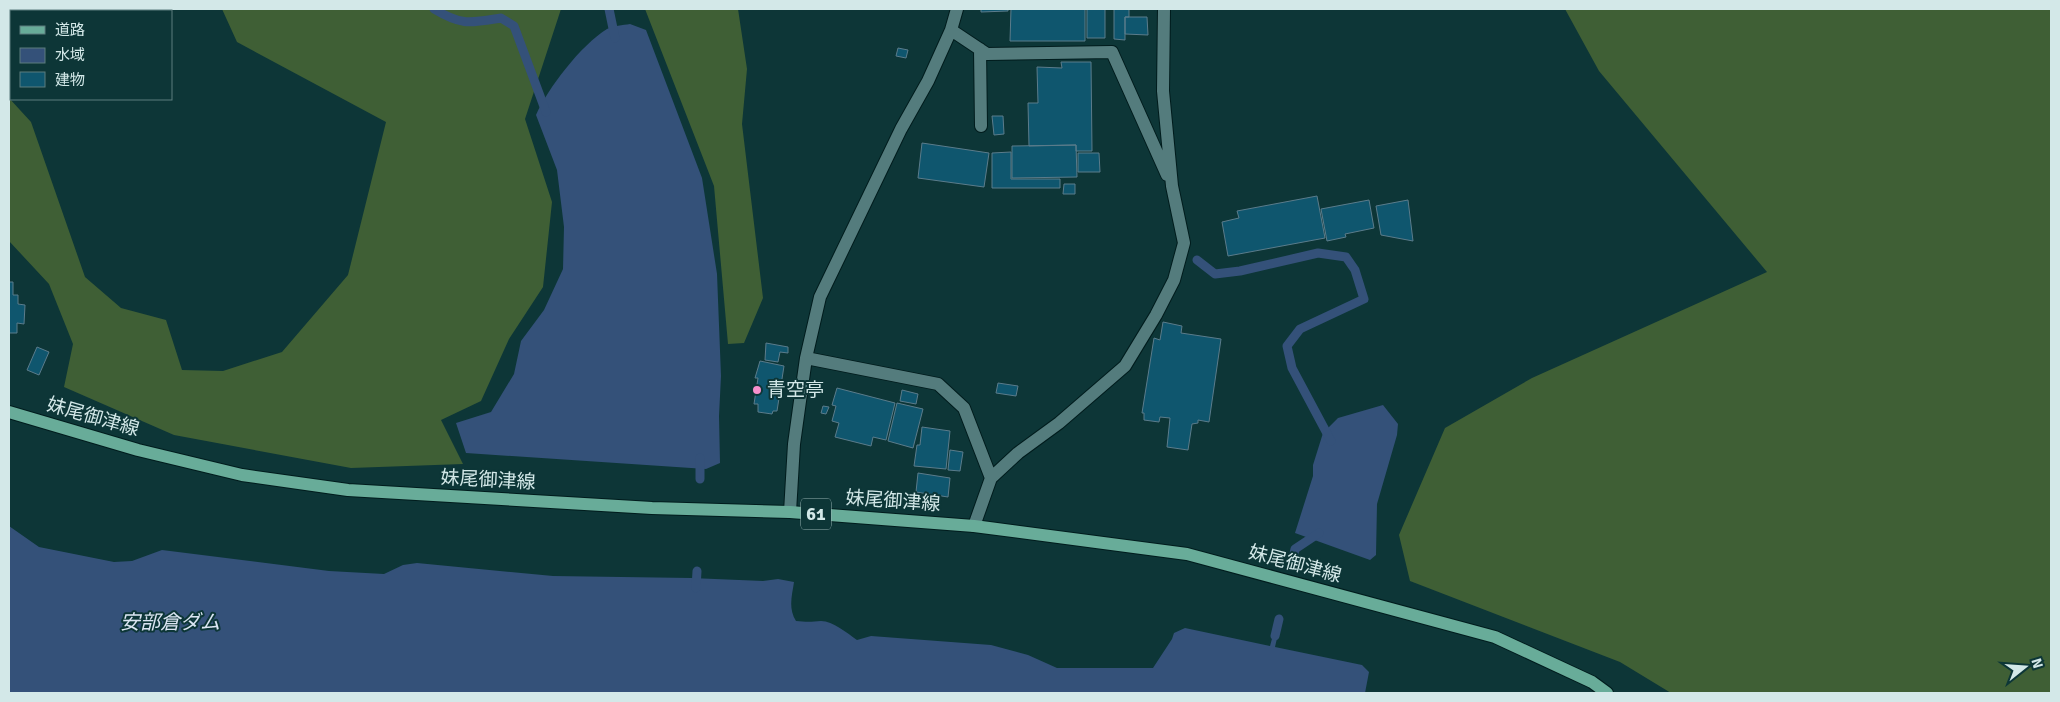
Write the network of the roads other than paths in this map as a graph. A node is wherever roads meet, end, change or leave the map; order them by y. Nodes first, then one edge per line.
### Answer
1 (957, 9) edge
2 (1164, 9) edge
3 (951, 30) junction
4 (980, 49) junction
5 (981, 126) dead end
6 (1172, 186) junction
7 (806, 358) junction
8 (9, 412) edge
9 (991, 478) junction
10 (790, 512) junction
11 (974, 526) junction
12 (1608, 693) edge

1 - 3 street
2 - 6 street
3 - 4 street
3 - 7 street
4 - 5 street
4 - 6 street
6 - 9 street
7 - 9 street
7 - 10 street
8 - 10 main road, 妹尾御津線 / 61
9 - 11 street
10 - 11 main road, 妹尾御津線 / 61
11 - 12 main road, 妹尾御津線 / 61

